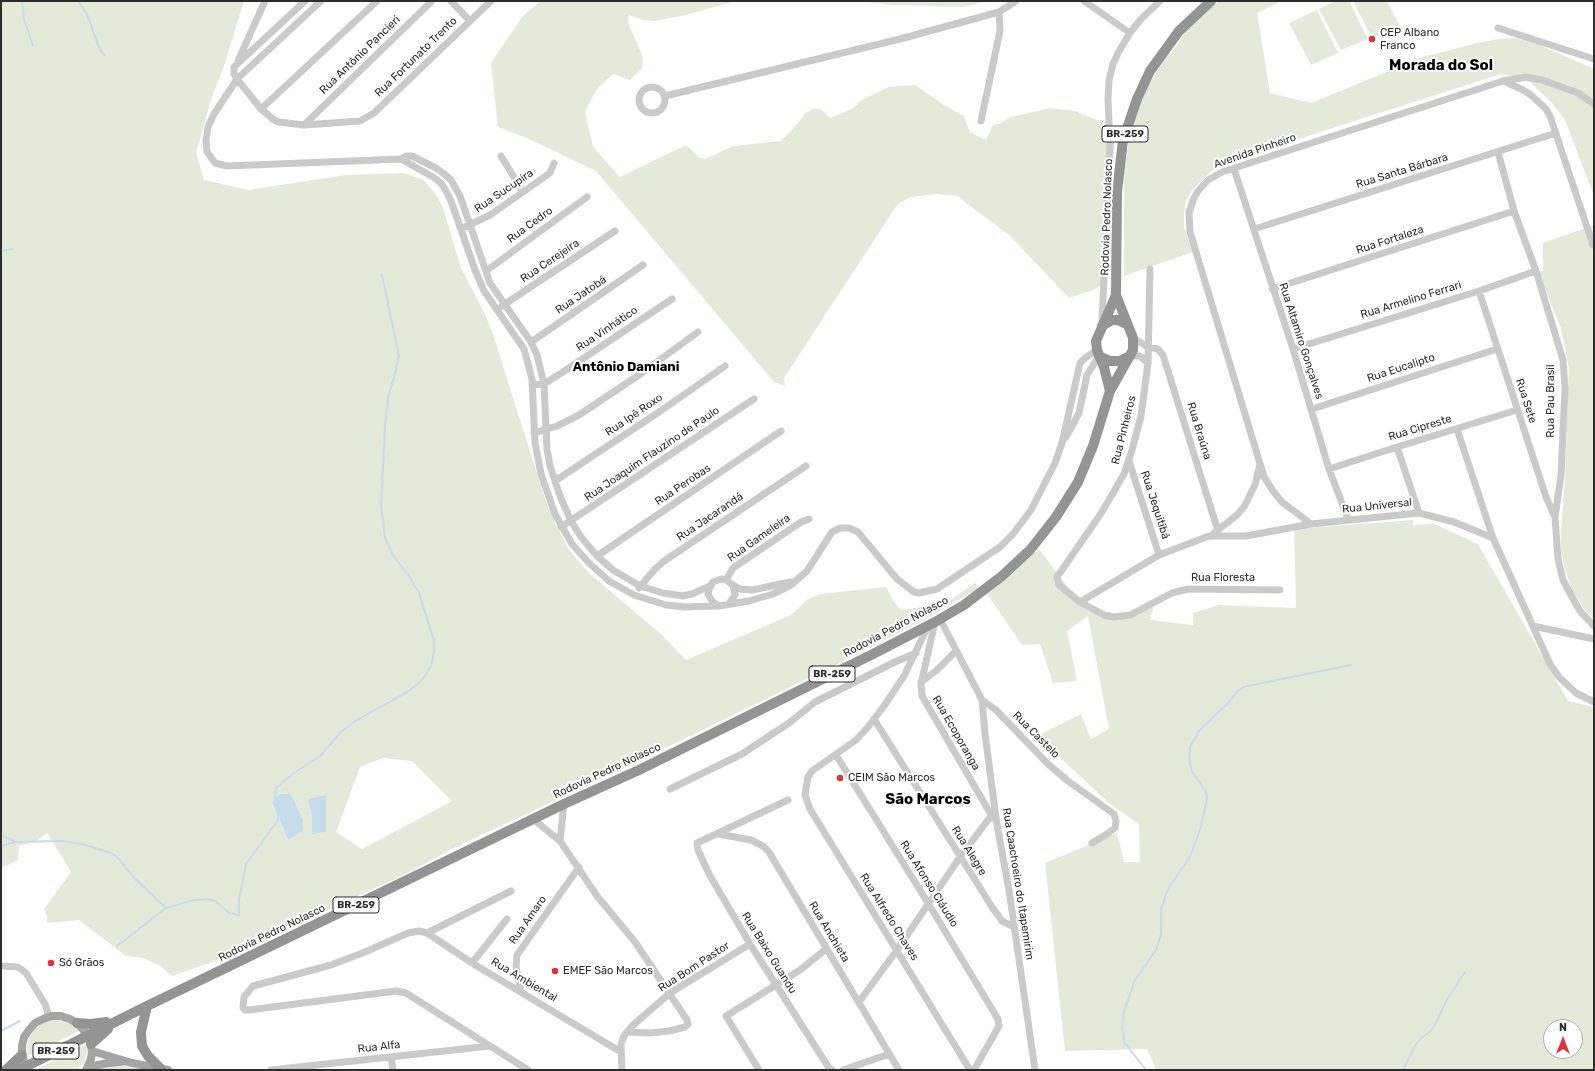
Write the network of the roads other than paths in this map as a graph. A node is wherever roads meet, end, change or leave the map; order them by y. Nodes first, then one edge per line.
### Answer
1 (265, 1) edge
2 (305, 1) edge
3 (321, 1) edge
4 (377, 1) edge
5 (432, 1) edge
6 (451, 1) edge
7 (491, 1) edge
8 (1016, 1) edge
9 (1084, 1) edge
10 (1160, 1) edge
11 (1211, 1) edge
12 (999, 12) junction
13 (470, 21) junction
14 (1498, 28) dead end
15 (1130, 34) junction
16 (1594, 59) edge
17 (237, 65) junction
18 (237, 79) junction
19 (1503, 81) junction
20 (665, 96) dead end
21 (1594, 104) edge
22 (261, 109) junction
23 (981, 122) dead end
24 (304, 125) junction
25 (1556, 133) junction
26 (1498, 152) junction
27 (501, 156) dead end
28 (401, 159) junction
29 (554, 163) dead end
30 (1234, 169) junction
31 (523, 192) junction
32 (587, 197) dead end
33 (1514, 211) junction
34 (470, 226) junction
35 (460, 229) junction
36 (1254, 229) junction
37 (615, 231) dead end
38 (1593, 245) edge
39 (644, 265) dead end
40 (1150, 269) dead end
41 (486, 271) junction
42 (1536, 271) junction
43 (1272, 289) junction
44 (1479, 291) junction
45 (1116, 294) junction
46 (672, 299) dead end
47 (505, 305) junction
48 (496, 309) junction
49 (1128, 325) junction
50 (1102, 326) junction
51 (698, 332) dead end
52 (1133, 338) junction
53 (531, 342) junction
54 (1148, 347) junction
55 (1293, 349) junction
56 (1497, 349) junction
57 (1098, 353) junction
58 (1130, 356) junction
59 (1148, 363) junction
60 (725, 366) dead end
61 (544, 384) junction
62 (533, 385) junction
63 (1110, 392) junction
64 (754, 399) dead end
65 (1312, 409) junction
66 (1518, 410) junction
67 (1457, 429) junction
68 (546, 430) junction
69 (781, 431) dead end
70 (534, 434) junction
71 (1062, 442) junction
72 (1397, 447) junction
73 (1129, 461) junction
74 (1260, 464) junction
75 (806, 466) dead end
76 (1330, 469) junction
77 (555, 481) junction
78 (1419, 513) junction
79 (1555, 517) junction
80 (809, 519) dead end
81 (1348, 519) junction
82 (571, 521) junction
83 (1311, 524) junction
84 (561, 527) junction
85 (1218, 530) junction
86 (1209, 536) junction
87 (1492, 538) junction
88 (597, 556) junction
89 (1159, 556) junction
90 (1057, 577) joint
91 (726, 580) junction
92 (796, 580) junction
93 (733, 585) junction
94 (640, 586) junction
95 (710, 586) junction
96 (1280, 590) dead end
97 (634, 595) junction
98 (1080, 602) junction
99 (729, 604) junction
100 (719, 606) junction
101 (934, 622) junction
102 (1533, 626) junction
103 (1594, 626) edge
104 (1594, 639) edge
105 (956, 651) junction
106 (916, 653) junction
107 (921, 682) junction
108 (982, 700) junction
109 (1594, 702) edge
110 (874, 720) junction
111 (836, 755) junction
112 (670, 789) dead end
113 (788, 800) dead end
114 (564, 804) junction
115 (991, 816) junction
116 (532, 819) junction
117 (997, 825) junction
118 (718, 834) junction
119 (560, 841) junction
120 (1092, 842) dead end
121 (960, 856) junction
122 (578, 867) junction
123 (511, 891) dead end
124 (928, 903) junction
125 (508, 919) dead end
126 (1014, 927) junction
127 (427, 933) junction
128 (750, 944) junction
129 (826, 949) junction
130 (897, 950) junction
131 (472, 963) junction
132 (1, 966) edge
133 (776, 985) junction
134 (522, 992) junction
135 (670, 993) junction
136 (859, 1002) junction
137 (147, 1006) junction
138 (49, 1017) junction
139 (118, 1020) junction
140 (78, 1023) junction
141 (627, 1032) junction
142 (90, 1043) junction
143 (490, 1046) junction
144 (621, 1052) junction
145 (889, 1054) junction
146 (22, 1055) junction
147 (391, 1057) junction
148 (132, 1063) junction
149 (24, 1069) edge
150 (87, 1069) edge
151 (165, 1069) edge
152 (6, 1070) edge
153 (270, 1070) edge
154 (392, 1070) edge
155 (528, 1070) edge
156 (622, 1070) edge
157 (759, 1070) edge
158 (832, 1070) edge
159 (843, 1070) edge
160 (899, 1070) edge
161 (970, 1070) edge
162 (974, 1070) edge
163 (1035, 1070) edge

1 - 17 street
2 - 17 street
3 - 18 street
4 - 22 street
5 - 24 street, Rua Antônio Pancieri
6 - 13 street
7 - 13 street, Rua Fortunato Trento
8 - 12 street
9 - 15 street
10 - 15 street
11 - 45 highway, Rodovia Pedro Nolasco / BR-259
12 - 20 street
12 - 23 street
13 - 24 street, Rua Fortunato Trento
14 - 16 street
15 - 50 street
17 - 18 street
18 - 22 street, Rua Fortunato Trento
18 - 28 street
19 - 21 street, Avenida Pinheiro
19 - 25 street
19 - 30 street, Avenida Pinheiro
22 - 24 street, Rua Fortunato Trento
25 - 26 street, Rua Santa Bárbara
25 - 38 street
26 - 33 street, Rua Pau Brasil
26 - 36 street, Rua Santa Bárbara
27 - 31 street
28 - 34 street
28 - 35 street
29 - 31 street, Rua Sucupira
30 - 36 street, Rua Altamiro Gonçalves
30 - 74 street, Avenida Pinheiro
31 - 34 street, Rua Sucupira
32 - 41 street, Rua Cedro
33 - 42 street, Rua Pau Brasil
33 - 43 street, Rua Fortaleza
34 - 35 street, Rua Sucupira
34 - 41 street
35 - 48 street
36 - 43 street, Rua Altamiro Gonçalves
37 - 47 street, Rua Cerejeira
39 - 53 street, Rua Jatobá
40 - 54 street, Rua Pinheiros
41 - 47 street
42 - 44 street, Rua Armelino Ferrari
42 - 79 street, Rua Pau Brasil
43 - 55 street, Rua Altamiro Gonçalves
44 - 55 street, Rua Armelino Ferrari
44 - 56 street, Rua Sete
45 - 49 highway, Rodovia Pedro Nolasco / BR-259
45 - 50 highway, Rodovia Pedro Nolasco / BR-259
46 - 61 street, Rua Vinhático
47 - 48 street, Rua Cerejeira
47 - 53 street
48 - 62 street
49 - 50 highway
49 - 52 highway, Rodovia Pedro Nolasco / BR-259
50 - 57 highway, Rodovia Pedro Nolasco / BR-259
51 - 68 street
52 - 54 street, Rua Braúna
52 - 58 highway, Rodovia Pedro Nolasco / BR-259
53 - 61 street
54 - 59 street, Rua Pinheiros
54 - 85 street, Rua Braúna
55 - 65 street, Rua Altamiro Gonçalves
56 - 65 street, Rua Eucalipto
56 - 66 street, Rua Sete
57 - 58 highway
57 - 63 highway, Rodovia Pedro Nolasco / BR-259
57 - 71 street
57 - 71 street
58 - 59 street
58 - 63 highway, Rodovia Pedro Nolasco / BR-259
59 - 73 street, Rua Pinheiros
60 - 77 street, Rua Ipê Roxo
61 - 62 street, Rua Vinhático
61 - 68 street
62 - 70 street
63 - 101 highway, Rodovia Pedro Nolasco / BR-259
64 - 82 street, Rua Joaquim Flauzino de Paulo
65 - 76 street, Rua Altamiro Gonçalves
66 - 67 street, Rua Cipreste
66 - 79 street, Rua Sete
67 - 72 street, Rua Cipreste
67 - 87 street
68 - 70 street
68 - 77 street
69 - 88 street, Rua Perobas
70 - 84 street
71 - 92 street
72 - 76 street, Rua Cipreste
72 - 78 street
73 - 89 street, Rua Jequitibá
73 - 90 street, Rua Pinheiros
74 - 83 street, Avenida Pinheiro
74 - 85 street
75 - 94 street, Rua Jacarandá
76 - 81 street, Rua Altamiro Gonçalves
77 - 82 street
78 - 81 street, Rua Universal
78 - 87 street, Rua Universal
79 - 103 street, Rua Pau Brasil
80 - 91 street, Rua Gameleira
81 - 83 street, Rua Universal
82 - 84 street, Rua Joaquim Flauzino de Paulo
82 - 88 street
83 - 86 street, Rua Universal
84 - 97 street
85 - 86 street
86 - 89 street, Rua Universal
87 - 102 street
88 - 94 street
89 - 98 street, Rua Universal
90 - 98 street, Rua Floresta
91 - 93 street
91 - 95 street
92 - 93 street
92 - 99 street
93 - 99 street
94 - 95 street
94 - 97 street, Rua Jacarandá
95 - 100 street
96 - 98 street, Rua Floresta
97 - 100 street
99 - 100 street
101 - 105 street, Rua Castelo
101 - 106 street
101 - 107 street, Rua Ecoporanga
101 - 114 highway, Rodovia Pedro Nolasco / BR-259
102 - 104 street
102 - 109 street
105 - 107 street
105 - 108 street, Rua Castelo
106 - 110 street
106 - 112 street
107 - 115 street, Rua Ecoporanga
108 - 117 street, Rua Caachoeiro do Itapemirim
108 - 120 street, Rua Castelo
110 - 111 street
110 - 121 street, Rua Alegre
111 - 124 street, Rua Afonso Cláudio
111 - 130 street, Rua Alfredo Chaves
113 - 118 street
114 - 116 highway, Rodovia Pedro Nolasco / BR-259
114 - 119 street
115 - 117 street, Rua Ecoporanga
115 - 121 street
116 - 119 street
116 - 137 highway, Rodovia Pedro Nolasco / BR-259
117 - 126 street, Rua Caachoeiro do Itapemirim
118 - 128 street, Rua Baixo Guandu
118 - 129 street, Rua Anchieta
119 - 122 street
121 - 124 street
121 - 126 street, Rua Alegre
122 - 134 street, Rua Amaro
122 - 135 street
123 - 127 street
124 - 130 street
124 - 162 street, Rua Afonso Cláudio
125 - 131 street
126 - 163 street, Rua Caachoeiro do Itapemirim
127 - 131 street, Rua Ambiental
127 - 143 street, Rua Ambiental
128 - 133 street, Rua Baixo Guandu
128 - 135 street, Rua Bom Pastor
129 - 133 street
129 - 136 street, Rua Anchieta
130 - 136 street
130 - 161 street, Rua Alfredo Chaves
131 - 134 street, Rua Ambiental
132 - 138 street
133 - 157 street
133 - 158 street, Rua Baixo Guandu
134 - 144 street, Rua Ambiental
135 - 141 street, Rua Bom Pastor
135 - 141 street
136 - 145 street, Rua Anchieta
137 - 139 highway, Rodovia Pedro Nolasco / BR-259
137 - 151 highway
138 - 140 main road
138 - 146 main road
139 - 140 highway
139 - 142 highway, Rodovia Pedro Nolasco / BR-259
140 - 142 main road
141 - 144 street, Rua Bom Pastor
142 - 148 main road
142 - 149 highway, Rodovia Pedro Nolasco / BR-259
142 - 150 main road
143 - 147 street, Rua Alfa
143 - 155 street
144 - 156 street, Rua Bom Pastor
145 - 159 street
145 - 160 street, Rua Anchieta
146 - 149 main road
146 - 152 highway
147 - 153 street, Rua Alfa
147 - 154 street
148 - 150 main road
148 - 151 main road

